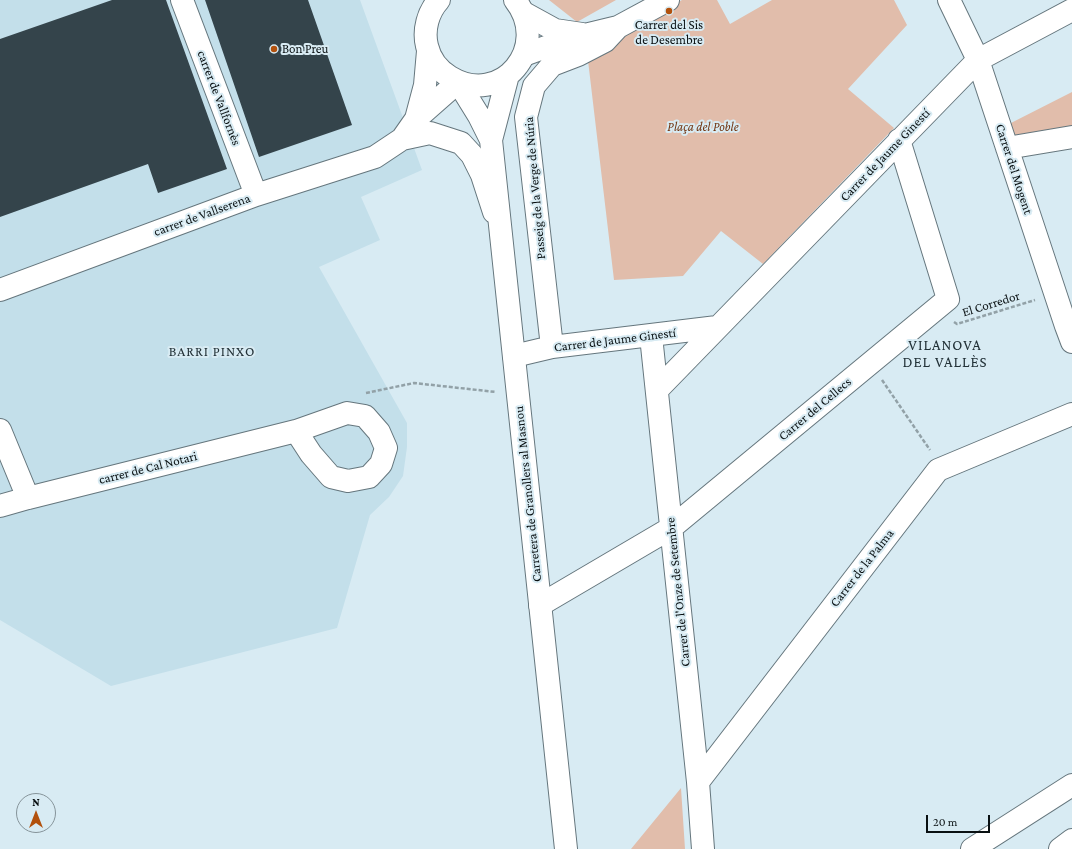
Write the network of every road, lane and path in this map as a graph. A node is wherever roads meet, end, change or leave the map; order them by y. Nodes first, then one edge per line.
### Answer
1 (182, 0) edge
2 (439, 0) edge
3 (668, 0) edge
4 (949, 0) edge
5 (520, 7) edge
6 (1072, 10) edge
7 (618, 27) junction
8 (585, 35) junction
9 (428, 51) junction
10 (524, 56) junction
11 (978, 60) junction
12 (508, 75) junction
13 (458, 82) junction
14 (416, 119) junction
15 (1072, 137) edge
16 (402, 139) junction
17 (490, 140) junction
18 (899, 140) junction
19 (1007, 148) junction
20 (256, 195) junction
21 (499, 226) junction
22 (0, 290) edge
23 (1055, 294) junction
24 (937, 308) junction
25 (717, 327) junction
26 (651, 336) junction
27 (1072, 342) edge
28 (552, 347) junction
29 (514, 356) junction
30 (870, 363) junction
31 (657, 390) junction
32 (518, 395) junction
33 (347, 413) junction
34 (1072, 414) edge
35 (0, 430) edge
36 (296, 431) junction
37 (942, 468) junction
38 (28, 498) junction
39 (0, 506) edge
40 (671, 528) junction
41 (540, 605) junction
42 (698, 782) junction
43 (1072, 785) edge
44 (1072, 840) edge
45 (566, 849) edge
46 (703, 849) edge
47 (972, 849) edge
48 (990, 849) edge
49 (1060, 849) edge

1 - 20 street, carrer de Vallfornès
2 - 9 street, carrer de Vallserena
3 - 7 street
4 - 11 street, Carrer del Mogent
5 - 8 street
5 - 10 street
6 - 11 street, Carrer de Jaume Ginestí
7 - 8 street
7 - 28 street, Passeig de la Verge de Núria
8 - 10 street
9 - 13 street
9 - 14 street, carrer de Vallserena
10 - 12 street
11 - 18 street, Carrer de Jaume Ginestí
11 - 19 street, Carrer del Mogent
12 - 13 street
12 - 17 street, Carretera de Granollers al Masnou
13 - 14 street, carrer de Vallserena
13 - 17 street, Carretera de Granollers al Masnou
14 - 16 street, carrer de Vallserena
15 - 19 street
16 - 20 street, carrer de Vallserena
16 - 21 street, carrer de Vallserena
17 - 21 street, Carretera de Granollers al Masnou
18 - 24 street, Carrer del Cellecs
18 - 25 street, Carrer de Jaume Ginestí
19 - 23 street, Carrer del Mogent
20 - 22 street, carrer de Vallserena
21 - 29 street, Carretera de Granollers al Masnou
23 - 24 path, El Corredor
23 - 27 street, Carrer del Mogent
24 - 30 street, Carrer del Cellecs
25 - 26 street, Carrer de Jaume Ginestí
25 - 31 street, Carrer de Jaume Ginestí
26 - 28 street, Carrer de Jaume Ginestí
26 - 31 street, Carrer de l'Onze de Setembre
28 - 29 street, Carrer de Jaume Ginestí
29 - 32 street, Carretera de Granollers al Masnou
30 - 37 path
30 - 40 street, Carrer del Cellecs
31 - 40 street, Carrer de l'Onze de Setembre
32 - 33 path
32 - 41 street, Carretera de Granollers al Masnou
33 - 36 street, carrer de Cal Notari
33 - 36 street
34 - 37 street, Carrer de la Palma
35 - 38 street
36 - 38 street, carrer de Cal Notari
37 - 42 street, Carrer de la Palma
38 - 39 street, carrer de Cal Notari
40 - 41 street, Carrer del Cellecs
40 - 42 street, Carrer de l'Onze de Setembre
41 - 45 street, Carretera de Granollers al Masnou
42 - 46 street, Carrer de l'Onze de Setembre
43 - 47 street
43 - 48 street
44 - 49 street

